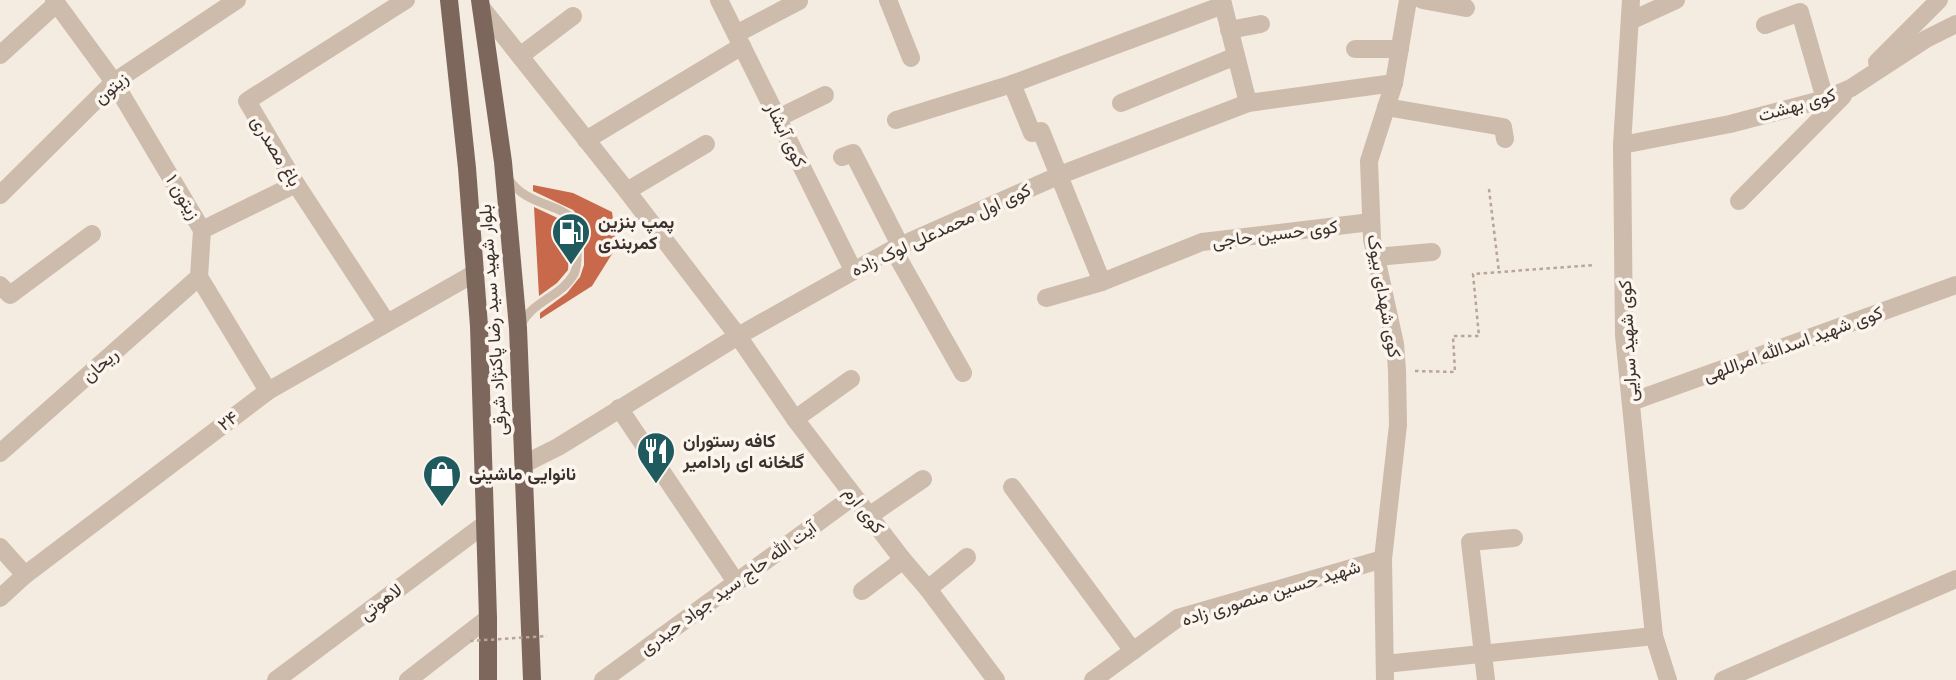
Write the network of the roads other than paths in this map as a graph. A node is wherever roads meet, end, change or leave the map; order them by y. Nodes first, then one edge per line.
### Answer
1 (237, 0) edge
2 (406, 0) edge
3 (449, 0) edge
4 (719, 0) edge
5 (888, 0) edge
6 (1408, 0) edge
7 (1422, 0) edge
8 (1631, 0) edge
9 (1676, 0) edge
10 (1939, 0) edge
11 (799, 1) edge
12 (55, 2) edge
13 (1223, 2) edge
14 (481, 4) edge
15 (1466, 8) dead end
16 (573, 16) dead end
17 (1630, 21) junction
18 (1261, 24) dead end
19 (1956, 24) edge
20 (1765, 25) dead end
21 (1229, 30) junction
22 (739, 40) junction
23 (1355, 49) dead end
24 (1400, 49) junction
25 (0, 55) edge
26 (520, 55) junction
27 (1236, 56) junction
28 (911, 58) dead end
29 (114, 82) junction
30 (1394, 83) junction
31 (1012, 84) junction
32 (1852, 88) junction
33 (825, 95) dead end
34 (1825, 100) junction
35 (1121, 103) dead end
36 (1248, 103) junction
37 (1386, 107) junction
38 (778, 118) junction
39 (896, 120) dead end
40 (586, 139) junction
41 (1505, 139) dead end
42 (706, 144) dead end
43 (1622, 145) junction
44 (842, 157) dead end
45 (504, 169) junction
46 (1060, 175) junction
47 (296, 184) junction
48 (627, 191) junction
49 (0, 195) edge
50 (1739, 201) dead end
51 (1371, 222) junction
52 (202, 230) junction
53 (92, 234) dead end
54 (897, 247) junction
55 (1432, 252) dead end
56 (1376, 257) junction
57 (853, 270) junction
58 (475, 273) junction
59 (199, 277) junction
60 (1102, 282) junction
61 (0, 285) edge
62 (1956, 285) edge
63 (1046, 298) dead end
64 (387, 323) junction
65 (518, 333) junction
66 (737, 336) junction
67 (963, 373) dead end
68 (851, 379) dead end
69 (268, 391) junction
70 (1631, 402) junction
71 (619, 408) junction
72 (795, 419) junction
73 (0, 453) edge
74 (524, 464) junction
75 (923, 479) dead end
76 (1012, 487) dead end
77 (854, 496) junction
78 (869, 516) junction
79 (485, 524) junction
80 (1514, 538) dead end
81 (0, 547) edge
82 (967, 557) dead end
83 (1383, 559) junction
84 (903, 560) junction
85 (25, 575) junction
86 (1956, 579) edge
87 (736, 582) junction
88 (928, 589) junction
89 (862, 591) dead end
90 (0, 598) edge
91 (488, 618) junction
92 (1654, 636) junction
93 (1133, 651) junction
94 (1482, 654) junction
95 (1385, 672) edge
96 (1096, 679) edge
97 (276, 680) edge
98 (408, 680) edge
99 (488, 680) edge
100 (532, 680) edge
101 (603, 680) edge
102 (996, 680) edge
103 (1486, 680) edge
104 (1668, 680) edge
105 (1723, 680) edge

1 - 29 street, زیتون
2 - 47 street, باغ مصدری
3 - 58 main road, بلوار شهید سید رضا پاکنژاد شرقی
4 - 22 street, کوی آبشار
5 - 28 street
6 - 24 street, کوی شهدای بیوک
7 - 15 street
8 - 17 street, کوی شهید سرایی
9 - 17 street
10 - 32 street
11 - 22 street
12 - 25 street
12 - 29 street, زیتون ۱
13 - 21 street
13 - 31 street
14 - 26 street, کوی ارم
14 - 45 main road, بلوار شهید سید رضا پاکنژاد شرقی
16 - 26 street
17 - 43 street, کوی شهید سرایی
18 - 21 street
19 - 32 street, کوی بهشت
20 - 34 street
21 - 27 street
22 - 38 street, کوی آبشار
22 - 40 street
23 - 24 street
24 - 30 street, کوی شهدای بیوک
26 - 40 street, کوی ارم
27 - 35 street
27 - 36 street
29 - 49 street, زیتون
29 - 52 street, زیتون ۱
30 - 36 street, کوی اول محمدعلی لوک زاده
30 - 37 street, کوی شهدای بیوک
31 - 39 street
31 - 46 street
32 - 34 street, کوی بهشت
32 - 50 street
33 - 38 street
34 - 43 street, کوی بهشت
36 - 46 street, کوی اول محمدعلی لوک زاده
37 - 41 street
37 - 51 street, کوی شهدای بیوک
38 - 57 street, کوی آبشار
40 - 48 street, کوی ارم
42 - 48 street
43 - 70 street, کوی شهید سرایی
44 - 54 street
45 - 65 main road, بلوار شهید سید رضا پاکنژاد شرقی
45 - 65 lane
46 - 54 street, کوی اول محمدعلی لوک زاده
46 - 60 street
47 - 52 street
47 - 64 street, باغ مصدری
48 - 66 street, کوی ارم
51 - 56 street, کوی شهدای بیوک
51 - 60 street, کوی حسین حاجی
52 - 59 street, زیتون ۱
53 - 61 street
54 - 57 street, کوی اول محمدعلی لوک زاده
54 - 67 street
55 - 56 street
56 - 83 street, کوی شهدای بیوک
57 - 66 street, کوی اول محمدعلی لوک زاده
58 - 64 street, ۲۴
58 - 79 main road, بلوار شهید سید رضا پاکنژاد شرقی
59 - 69 street
59 - 73 street, ریحان
60 - 63 street, کوی حسین حاجی
62 - 70 street, کوی شهید اسدالله امراللهی
64 - 69 street, ۲۴
65 - 74 main road, بلوار شهید سید رضا پاکنژاد شرقی
66 - 71 street, کوی اول محمدعلی لوک زاده
66 - 72 street, کوی ارم
68 - 72 street
69 - 85 street, ۲۴
70 - 92 street, کوی شهید سرایی
71 - 74 street, کوی اول محمدعلی لوک زاده
71 - 87 street
72 - 77 street, کوی ارم
74 - 100 main road, بلوار شهید سید رضا پاکنژاد شرقی
75 - 78 street
76 - 93 street
77 - 78 street, کوی ارم
77 - 87 street, آیت الله حاج سید جواد حیدری
78 - 84 street, کوی ارم
79 - 91 main road, بلوار شهید سید رضا پاکنژاد شرقی
79 - 97 street, لاهوتی
80 - 94 street
81 - 85 street
82 - 88 street
83 - 93 street, شهید حسین منصوری زاده
83 - 95 street, کوی شهدای بیوک
84 - 88 street, کوی ارم
84 - 89 street
85 - 90 street, ۲۴
86 - 105 street
87 - 101 street, آیت الله حاج سید جواد حیدری
88 - 102 street, کوی ارم
91 - 98 street
91 - 99 main road, بلوار شهید سید رضا پاکنژاد شرقی
92 - 94 street
92 - 104 street, کوی شهید سرایی
93 - 96 street, شهید حسین منصوری زاده
94 - 95 street
94 - 103 street

